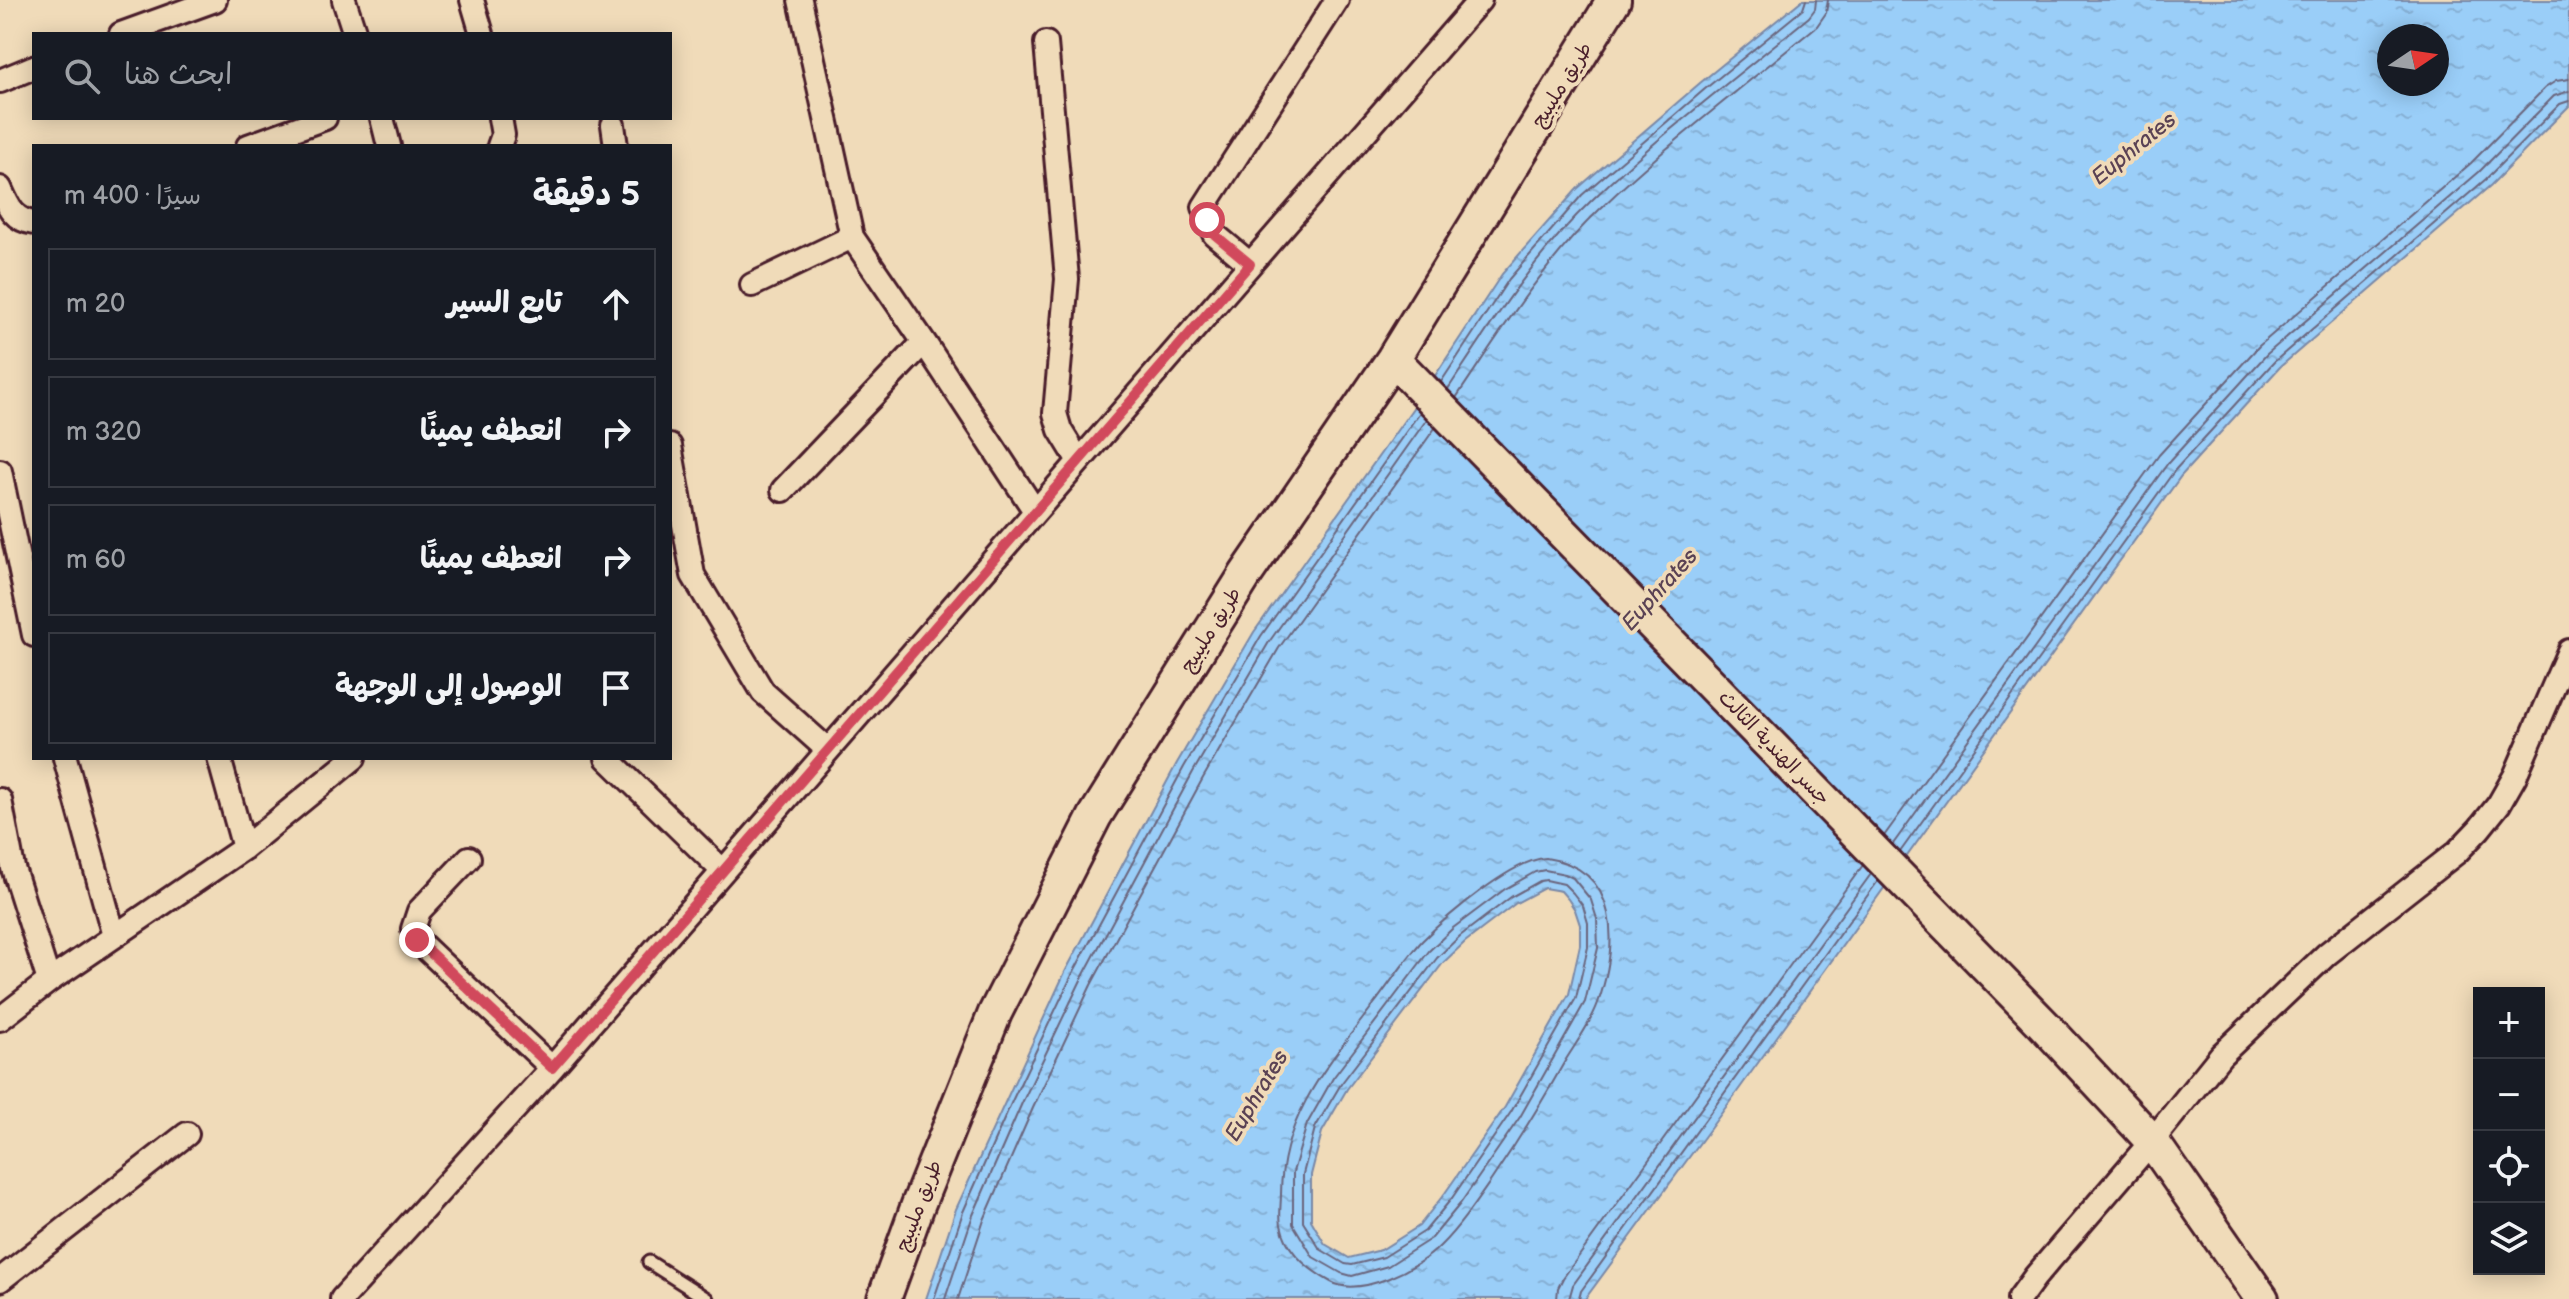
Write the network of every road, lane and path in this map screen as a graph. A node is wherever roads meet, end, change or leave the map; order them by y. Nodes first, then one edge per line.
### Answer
1 (215, 0) edge
2 (344, 0) edge
3 (472, 0) edge
4 (800, 0) edge
5 (1337, 0) edge
6 (1480, 0) edge
7 (1614, 0) edge
8 (127, 32) edge
9 (354, 32) edge
10 (481, 32) edge
11 (1046, 43) dead end
12 (32, 68) edge
13 (0, 81) edge
14 (320, 120) edge
15 (382, 120) edge
16 (500, 120) edge
17 (254, 144) edge
18 (388, 144) edge
19 (500, 144) edge
20 (0, 188) edge
21 (32, 223) edge
22 (852, 237) junction
23 (1250, 264) junction
24 (752, 285) dead end
25 (924, 342) junction
26 (1393, 359) junction
27 (672, 457) edge
28 (1079, 461) junction
29 (0, 471) edge
30 (783, 490) dead end
31 (1035, 511) junction
32 (32, 625) edge
33 (2569, 651) edge
34 (828, 750) junction
35 (66, 760) edge
36 (220, 760) edge
37 (318, 760) edge
38 (352, 760) edge
39 (609, 760) edge
40 (324, 782) junction
41 (0, 800) edge
42 (244, 848) junction
43 (469, 858) dead end
44 (723, 871) junction
45 (114, 936) junction
46 (49, 981) junction
47 (0, 1019) edge
48 (552, 1068) junction
49 (187, 1134) dead end
50 (2152, 1141) junction
51 (649, 1262) dead end
52 (0, 1280) edge
53 (342, 1299) edge
54 (707, 1299) edge
55 (884, 1299) edge
56 (2019, 1299) edge
57 (2262, 1299) edge

1 - 8 street
2 - 9 street
3 - 10 street
4 - 22 street
5 - 23 street
6 - 23 street
7 - 26 street, طريق مليبيج
11 - 28 street
12 - 13 street
14 - 17 street
15 - 18 street
16 - 19 street
20 - 21 street
22 - 24 street
22 - 25 street
23 - 28 street
25 - 30 street
25 - 31 street
26 - 50 street, جسر الهندية الثالث
26 - 55 street, طريق مليبيج
27 - 34 street
28 - 31 street
29 - 32 street
31 - 34 street
33 - 50 street
34 - 44 street
35 - 45 street
36 - 42 street
37 - 40 street
38 - 40 street
39 - 44 street
40 - 42 street
41 - 46 street
42 - 45 street
43 - 48 street
44 - 48 street
45 - 46 street
46 - 47 street
48 - 53 street
49 - 52 street
50 - 56 street
50 - 57 street, جسر الهندية الثالث
51 - 54 lane

